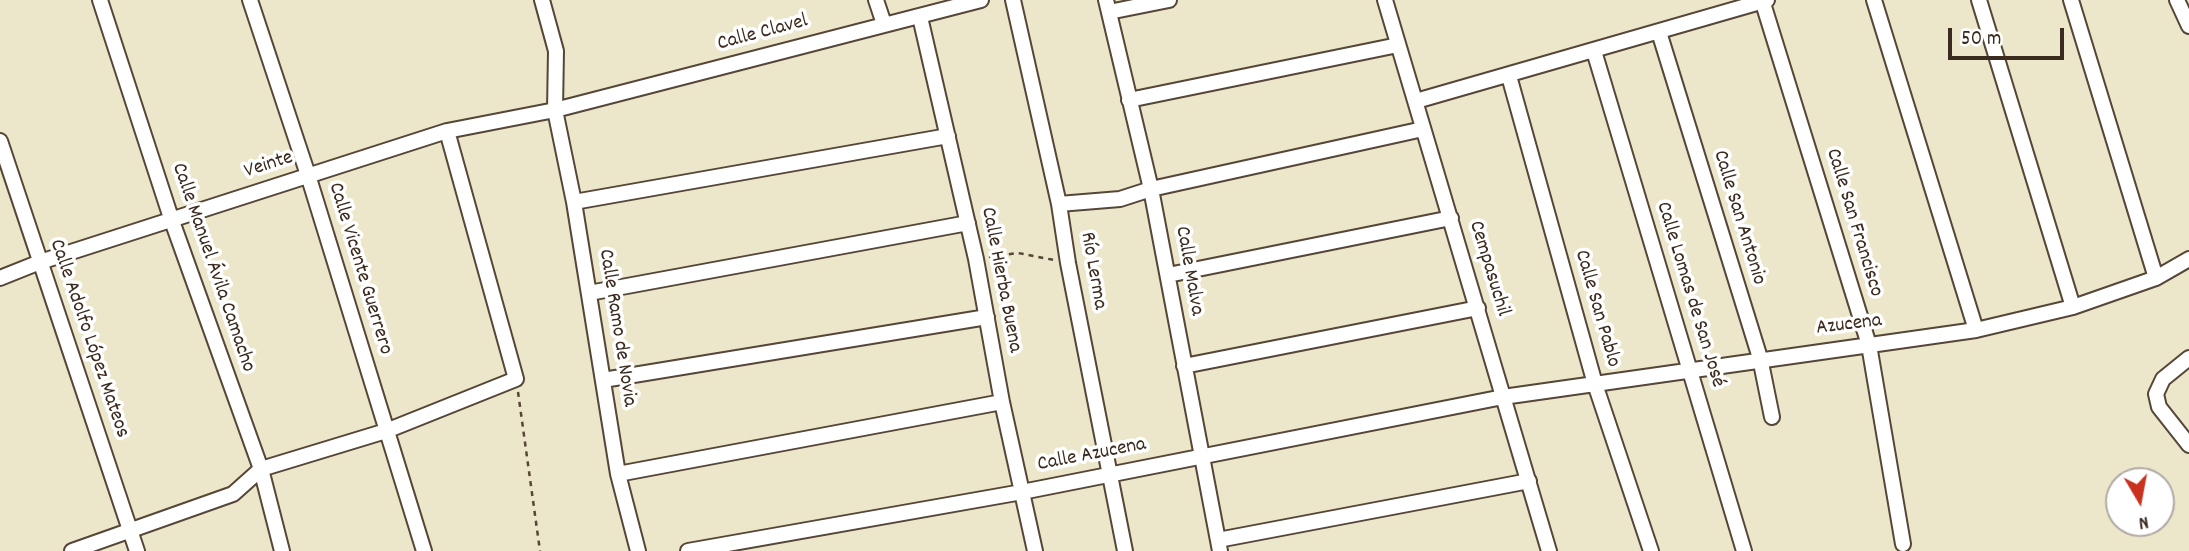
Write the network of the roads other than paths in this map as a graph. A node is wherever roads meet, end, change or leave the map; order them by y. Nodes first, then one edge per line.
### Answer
1 (100, 0) edge
2 (250, 0) edge
3 (542, 0) edge
4 (876, 0) edge
5 (981, 0) edge
6 (1013, 0) edge
7 (1169, 0) edge
8 (1385, 0) edge
9 (1764, 0) edge
10 (1874, 0) edge
11 (1979, 0) edge
12 (2071, 0) edge
13 (2177, 0) edge
14 (1108, 6) edge
15 (920, 17) junction
16 (884, 24) junction
17 (2189, 26) edge
18 (1659, 32) junction
19 (1398, 45) junction
20 (1594, 51) junction
21 (1509, 76) junction
22 (1129, 100) junction
23 (1416, 101) junction
24 (555, 110) junction
25 (1423, 129) junction
26 (447, 131) junction
27 (948, 136) junction
28 (0, 141) edge
29 (309, 175) junction
30 (1151, 189) junction
31 (574, 202) junction
32 (1059, 204) junction
33 (1451, 218) junction
34 (172, 221) junction
35 (968, 223) junction
36 (2189, 259) edge
37 (40, 262) junction
38 (1168, 275) junction
39 (0, 278) edge
40 (2156, 278) junction
41 (589, 293) junction
42 (2073, 307) junction
43 (1478, 308) junction
44 (987, 317) junction
45 (1976, 330) junction
46 (1869, 345) junction
47 (1760, 358) junction
48 (2189, 358) edge
49 (1184, 366) junction
50 (1689, 371) junction
51 (603, 380) junction
52 (1595, 384) junction
53 (1503, 397) junction
54 (1002, 402) junction
55 (1772, 417) dead end
56 (386, 431) junction
57 (2189, 445) edge
58 (1203, 455) junction
59 (261, 468) junction
60 (618, 474) junction
61 (1109, 475) junction
62 (1529, 481) junction
63 (1022, 492) junction
64 (130, 528) junction
65 (1903, 544) dead end
66 (1219, 545) edge
67 (72, 551) edge
68 (137, 551) edge
69 (282, 551) edge
70 (424, 551) edge
71 (638, 551) edge
72 (688, 551) edge
73 (1035, 551) edge
74 (1125, 551) edge
75 (1549, 551) edge
76 (1651, 551) edge
77 (1744, 551) edge

1 - 34 street, Calle Manuel Ávila Camacho
2 - 29 street, Calle Vicente Guerrero
3 - 24 street, Calle Ramo de Novia
4 - 16 street
5 - 15 street, Calle Clavel
6 - 32 street, Río Lerma
7 - 14 street
8 - 19 street, Cempasuchil
9 - 18 street
9 - 46 street, Calle San Francisco
10 - 45 street
11 - 42 street
12 - 40 street
13 - 17 street
14 - 22 street, Calle Malva
15 - 16 street, Calle Clavel
15 - 27 street, Calle Hierba Buena
16 - 24 street, Calle Clavel
18 - 20 street
18 - 47 street, Calle San Antonio
19 - 22 street
19 - 23 street, Cempasuchil
20 - 21 street
20 - 50 street, Calle Lomas de San José
21 - 23 street
21 - 52 street, Calle San Pablo
22 - 30 street, Calle Malva
23 - 25 street, Cempasuchil
24 - 26 street, Veinte
24 - 31 street, Calle Ramo de Novia
25 - 30 street
25 - 33 street, Cempasuchil
26 - 29 street, Veinte
26 - 56 street
27 - 31 street
27 - 35 street, Calle Hierba Buena
28 - 37 street, Calle Adolfo López Mateos
29 - 34 street, Veinte
29 - 56 street, Calle Vicente Guerrero
30 - 32 street
30 - 38 street, Calle Malva
31 - 41 street, Calle Ramo de Novia
32 - 61 street, Río Lerma
33 - 38 street
33 - 43 street, Cempasuchil
34 - 37 street, Veinte
34 - 59 street, Calle Manuel Ávila Camacho
35 - 41 street
35 - 44 street, Calle Hierba Buena
36 - 40 street, Azucena
37 - 39 street, Veinte
37 - 64 street, Calle Adolfo López Mateos
38 - 49 street, Calle Malva
40 - 42 street, Azucena
41 - 51 street, Calle Ramo de Novia
42 - 45 street, Azucena
43 - 49 street
43 - 53 street, Cempasuchil
44 - 51 street
44 - 54 street, Calle Hierba Buena
45 - 46 street, Azucena
46 - 47 street, Azucena
46 - 65 street, Calle San Francisco
47 - 50 street, Azucena
47 - 55 street, Calle San Antonio
48 - 57 street
49 - 58 street, Calle Malva
50 - 52 street, Azucena
50 - 77 street, Calle Lomas de San José
51 - 60 street, Calle Ramo de Novia
52 - 53 street, Azucena
52 - 76 street, Calle San Pablo
53 - 58 street, Calle Azucena
53 - 62 street, Cempasuchil
54 - 60 street
54 - 63 street, Calle Hierba Buena
56 - 59 street
56 - 70 street, Calle Vicente Guerrero
58 - 61 street, Calle Azucena
58 - 66 street, Calle Malva
59 - 64 street
59 - 69 street, Calle Manuel Ávila Camacho
60 - 71 street, Calle Ramo de Novia
61 - 63 street, Calle Azucena
61 - 74 street, Río Lerma
62 - 66 street
62 - 75 street, Cempasuchil
63 - 72 street, Calle Azucena
63 - 73 street, Calle Hierba Buena
64 - 67 street
64 - 68 street, Calle Adolfo López Mateos

